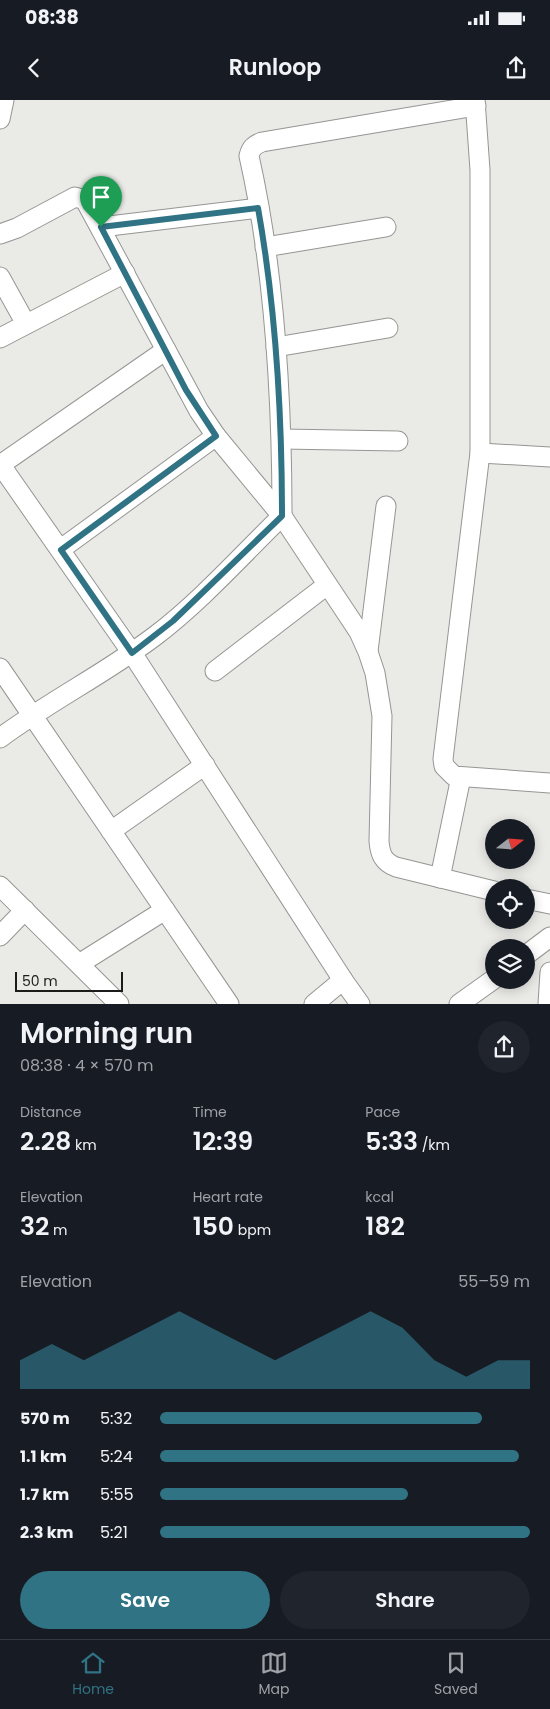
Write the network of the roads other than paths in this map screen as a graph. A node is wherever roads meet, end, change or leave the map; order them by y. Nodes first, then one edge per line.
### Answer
1 (4, 100) edge
2 (476, 103) edge
3 (0, 119) edge
4 (258, 208) junction
5 (101, 227) junction
6 (386, 227) dead end
7 (0, 234) edge
8 (265, 247) junction
9 (125, 273) junction
10 (0, 278) edge
11 (26, 324) junction
12 (388, 328) dead end
13 (0, 338) edge
14 (276, 346) junction
15 (166, 350) junction
16 (216, 436) junction
17 (282, 439) junction
18 (398, 441) dead end
19 (480, 453) junction
20 (550, 457) edge
21 (0, 465) edge
22 (386, 506) dead end
23 (282, 516) junction
24 (61, 550) junction
25 (327, 585) junction
26 (368, 652) junction
27 (132, 653) junction
28 (0, 668) edge
29 (215, 671) dead end
30 (33, 716) junction
31 (0, 738) edge
32 (205, 765) junction
33 (462, 776) junction
34 (550, 783) edge
35 (111, 831) junction
36 (440, 878) junction
37 (0, 886) edge
38 (485, 889) edge
39 (535, 901) edge
40 (550, 904) edge
41 (25, 910) junction
42 (164, 910) junction
43 (0, 936) edge
44 (550, 937) edge
45 (535, 948) edge
46 (79, 964) junction
47 (550, 972) edge
48 (343, 980) junction
49 (485, 985) edge
50 (119, 1004) edge
51 (229, 1004) edge
52 (314, 1004) edge
53 (360, 1004) edge
54 (459, 1004) edge
55 (548, 1004) edge

1 - 3 street
2 - 4 street
2 - 19 street
4 - 5 street
4 - 8 street
5 - 7 street
5 - 9 street
6 - 8 street
8 - 14 street
9 - 11 street
9 - 15 street
10 - 11 street
11 - 13 street
12 - 14 street
14 - 17 street
15 - 16 street
15 - 21 street
16 - 23 street
16 - 24 street
17 - 18 street
17 - 23 street
19 - 20 street
19 - 33 street
21 - 24 street
22 - 26 street
23 - 25 street
23 - 27 street
24 - 27 street
25 - 26 street
25 - 29 street
26 - 36 street
27 - 30 street
27 - 32 street
28 - 30 street
30 - 31 street
30 - 35 street
32 - 35 street
32 - 48 street
33 - 34 street
33 - 36 street
35 - 42 street
36 - 38 street
37 - 41 street
39 - 40 street
41 - 43 street
41 - 46 street
42 - 46 street
42 - 51 street
44 - 45 street
46 - 50 street
47 - 55 street
48 - 52 street
48 - 53 street
49 - 54 street

